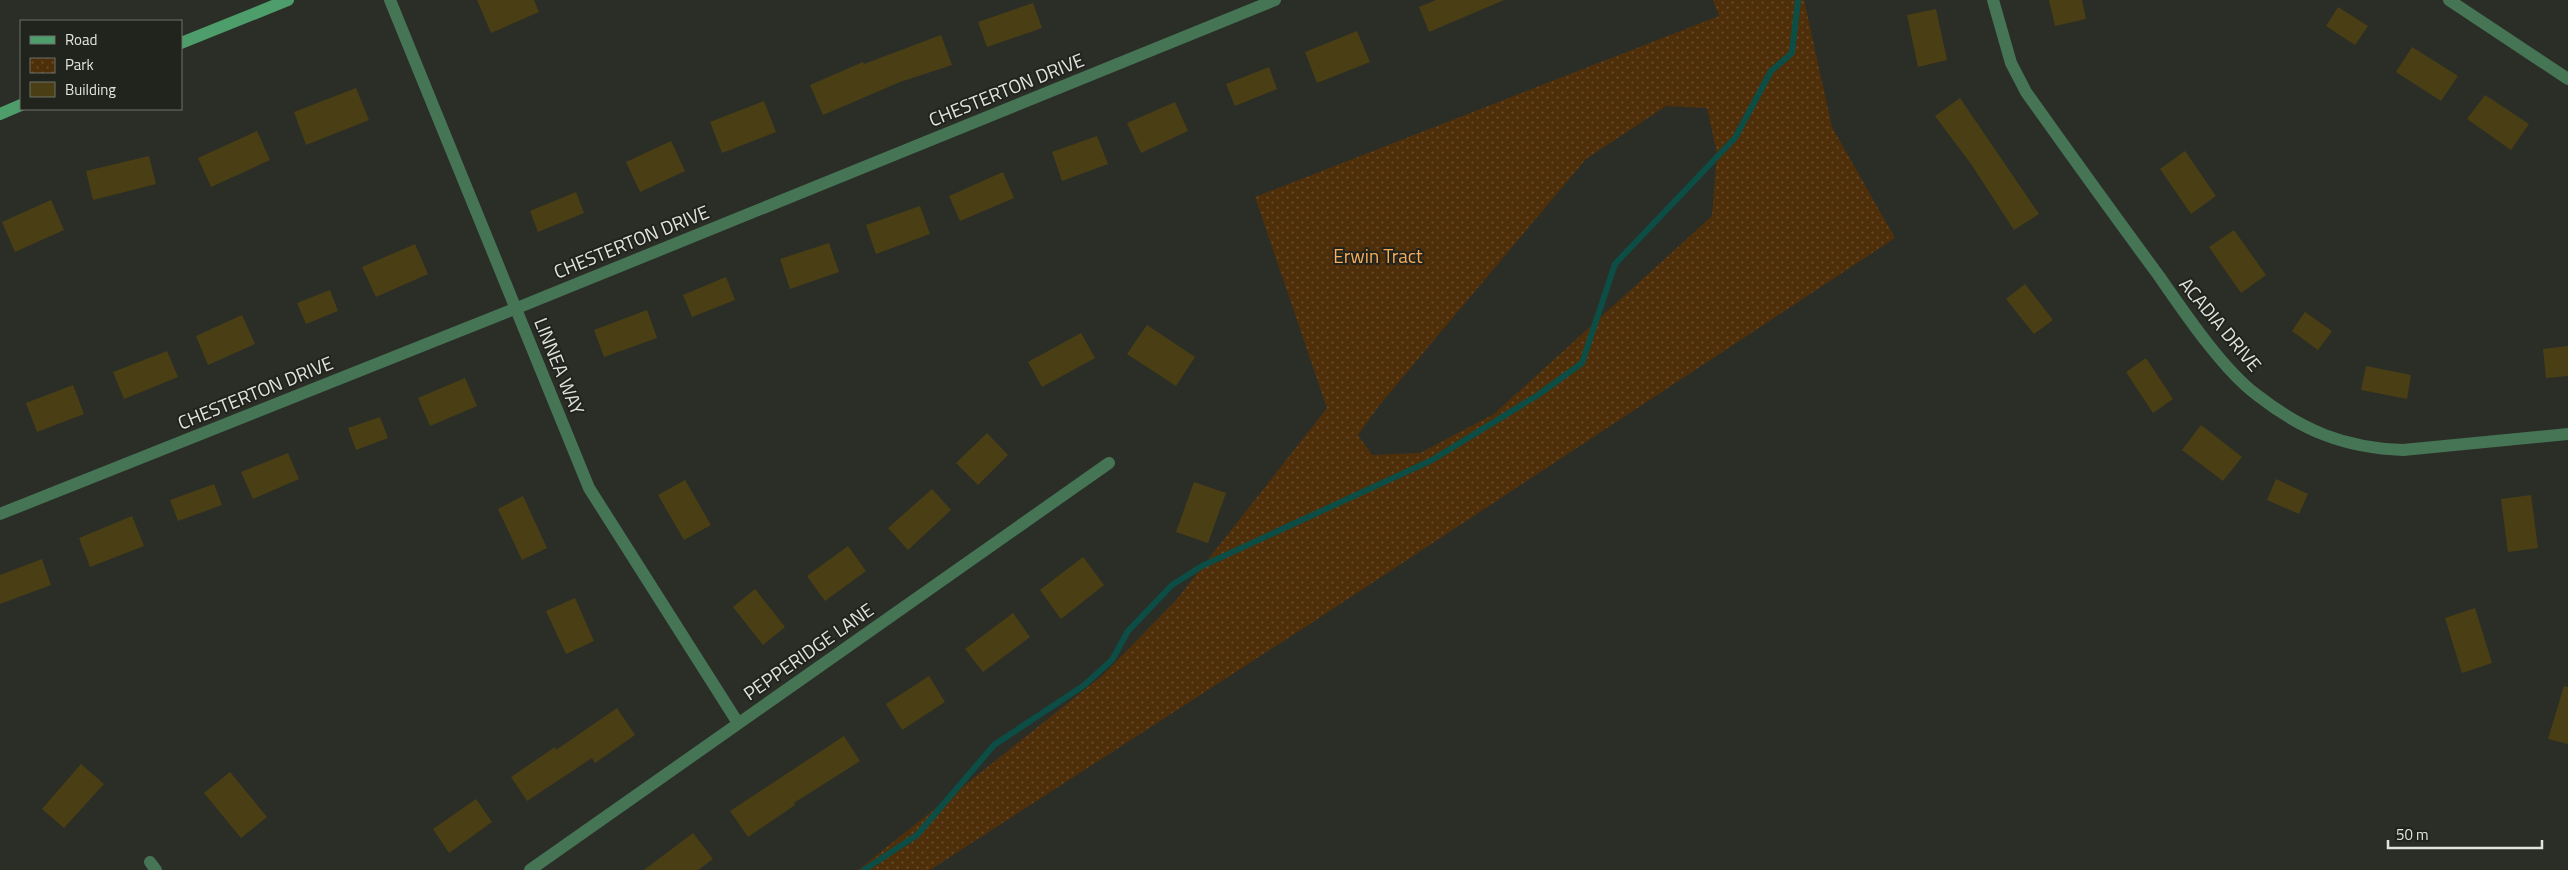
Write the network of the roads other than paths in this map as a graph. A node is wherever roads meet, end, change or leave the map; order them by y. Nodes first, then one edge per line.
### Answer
1 (288, 0) edge
2 (390, 0) edge
3 (1275, 0) edge
4 (1993, 0) edge
5 (2449, 0) edge
6 (182, 43) edge
7 (2568, 79) edge
8 (20, 105) edge
9 (0, 114) edge
10 (517, 308) junction
11 (2568, 434) edge
12 (1108, 463) dead end
13 (0, 514) edge
14 (738, 723) junction
15 (530, 870) edge

1 - 6 street
2 - 10 street, LINNEA WAY
3 - 10 street, CHESTERTON DRIVE
4 - 11 street, ACADIA DRIVE
5 - 7 street
8 - 9 street
10 - 13 street, CHESTERTON DRIVE
10 - 14 street, LINNEA WAY
12 - 14 street, PEPPERIDGE LANE
14 - 15 street, PEPPERIDGE LANE

